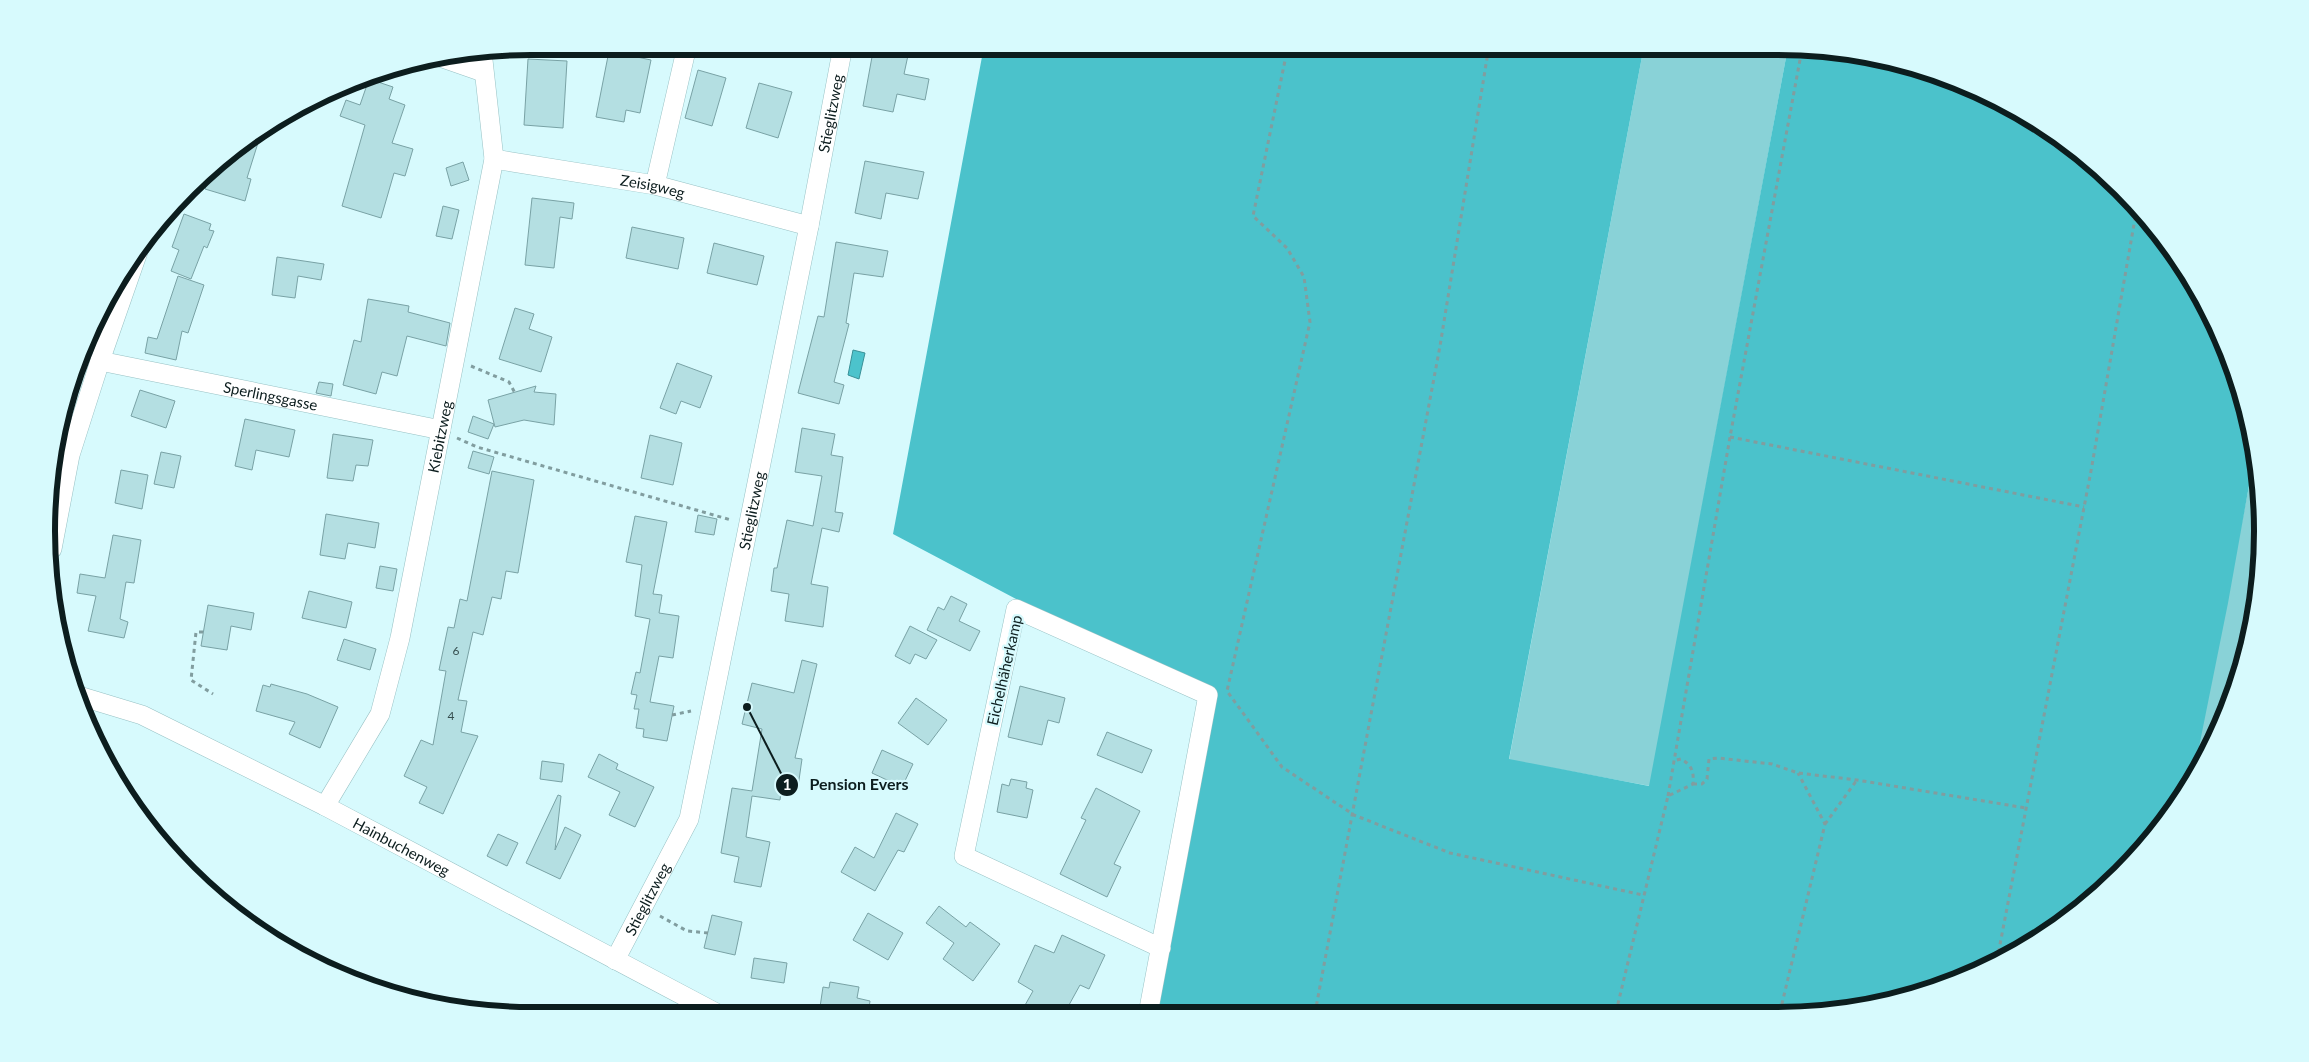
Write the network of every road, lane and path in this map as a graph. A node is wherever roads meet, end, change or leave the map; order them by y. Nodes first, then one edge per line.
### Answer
1 (685, 55) edge
2 (841, 55) edge
3 (1282, 55) edge
4 (1286, 55) edge
5 (1488, 55) edge
6 (1801, 56) edge
7 (482, 58) edge
8 (1285, 60) junction
9 (453, 62) edge
10 (483, 72) junction
11 (494, 159) junction
12 (655, 185) junction
13 (2135, 216) edge
14 (809, 226) junction
15 (130, 275) edge
16 (454, 360) junction
17 (100, 361) junction
18 (515, 393) dead end
19 (441, 430) junction
20 (1730, 437) junction
21 (2084, 507) junction
22 (748, 526) junction
23 (55, 533) edge
24 (203, 632) dead end
25 (213, 694) dead end
26 (85, 698) edge
27 (695, 704) dead end
28 (672, 715) dead end
29 (1673, 761) junction
30 (1798, 773) junction
31 (1857, 780) junction
32 (1693, 784) junction
33 (1668, 796) junction
34 (324, 806) junction
35 (2026, 808) junction
36 (1354, 815) junction
37 (1825, 824) junction
38 (1643, 895) junction
39 (643, 907) junction
40 (708, 933) dead end
41 (1161, 948) junction
42 (1998, 953) edge
43 (615, 960) junction
44 (705, 1007) edge
45 (1149, 1007) edge
46 (1316, 1007) edge
47 (1617, 1007) edge
48 (1781, 1007) edge

1 - 12 street
2 - 14 street, Stieglitzweg
3 - 8 path
4 - 8 path
5 - 36 path
6 - 20 path
7 - 10 street, Kiebitzweg
8 - 36 path
9 - 10 street
10 - 11 street, Kiebitzweg
11 - 12 street, Zeisigweg
11 - 16 street, Kiebitzweg
12 - 14 street, Zeisigweg
13 - 21 path
14 - 22 street, Stieglitzweg
15 - 17 street
16 - 18 path
16 - 19 street, Kiebitzweg
17 - 19 street, Sperlingsgasse
17 - 23 street
19 - 22 path
19 - 34 street, Kiebitzweg
20 - 21 path
20 - 29 path
21 - 35 path
22 - 39 street, Stieglitzweg
24 - 25 path
26 - 34 street, Hainbuchenweg
27 - 28 path
29 - 32 path
29 - 33 path
30 - 31 path
30 - 32 path
30 - 37 path
31 - 35 path
31 - 37 path
32 - 33 path
33 - 38 path
34 - 43 street, Hainbuchenweg
35 - 42 path
36 - 38 path
36 - 46 path
37 - 48 path
38 - 47 path
39 - 40 path
39 - 43 street, Stieglitzweg
41 - 41 street, Eichelhäherkamp
41 - 45 street, Eichelhäherkamp
43 - 44 street, Hainbuchenweg

